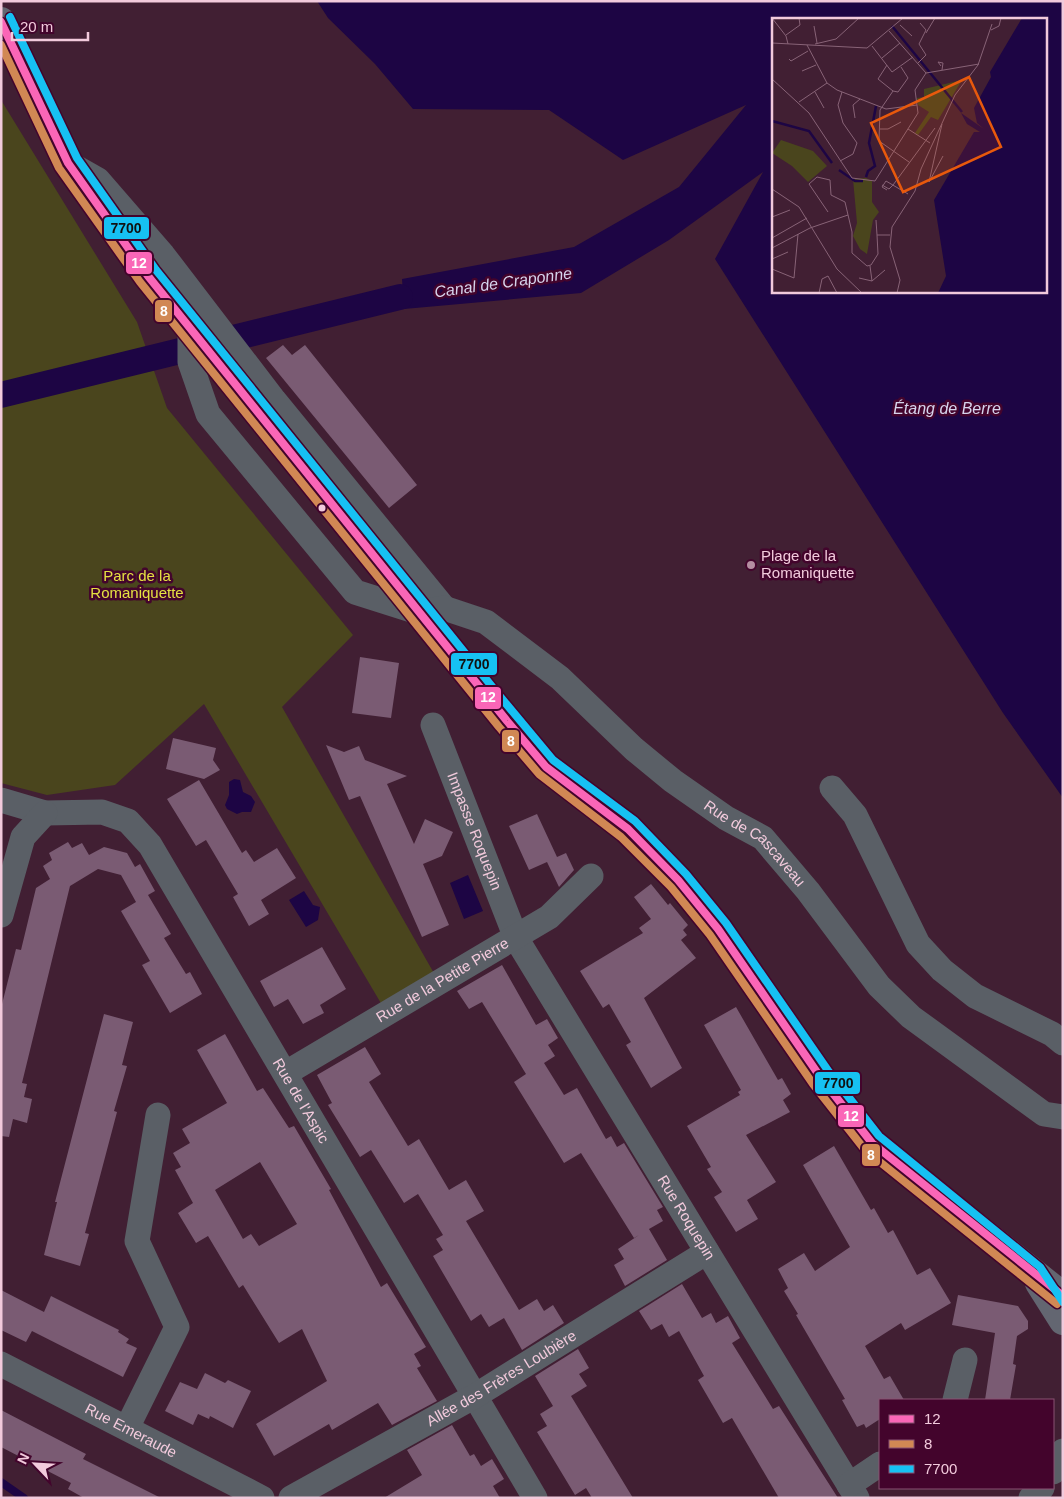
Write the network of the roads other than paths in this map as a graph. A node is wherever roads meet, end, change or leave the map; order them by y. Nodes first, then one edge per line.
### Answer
1 (1, 21) edge
2 (68, 163) junction
3 (190, 330) junction
4 (431, 610) junction
5 (432, 725) dead end
6 (832, 788) dead end
7 (1, 800) edge
8 (46, 813) junction
9 (591, 876) dead end
10 (1, 915) edge
11 (516, 938) junction
12 (1063, 1043) edge
13 (286, 1073) junction
14 (158, 1115) dead end
15 (1063, 1117) edge
16 (707, 1252) junction
17 (1034, 1275) junction
18 (1063, 1296) edge
19 (1063, 1320) edge
20 (965, 1360) dead end
21 (1, 1364) edge
22 (475, 1396) junction
23 (955, 1399) edge
24 (127, 1428) junction
25 (1063, 1451) edge
26 (879, 1465) edge
27 (1054, 1470) edge
28 (1041, 1489) edge
29 (853, 1491) edge
30 (262, 1498) edge
31 (291, 1498) edge
32 (535, 1498) edge
33 (1031, 1498) edge

1 - 2 main road
2 - 3 main road
2 - 4 street
3 - 4 main road
3 - 4 street, Rue de Cascaveau
4 - 15 street, Rue de Cascaveau
4 - 17 main road
5 - 11 street, Impasse Roquepin
6 - 12 street
7 - 8 street, Rue de l'Aspic
8 - 10 street
8 - 13 street, Rue de l'Aspic
9 - 11 street, Rue de la Petite Pierre
11 - 13 street, Rue de la Petite Pierre
11 - 16 street, Rue Roquepin
13 - 22 street, Rue de l'Aspic
14 - 24 street
16 - 22 street, Allée des Frères Loubière
16 - 29 street, Rue Roquepin
17 - 18 main road
17 - 19 main road
20 - 23 street
21 - 24 street, Rue Emeraude
22 - 31 street, Allée des Frères Loubière
22 - 32 street, Rue de l'Aspic
24 - 30 street, Rue Emeraude
25 - 27 street
26 - 29 street
28 - 33 street

